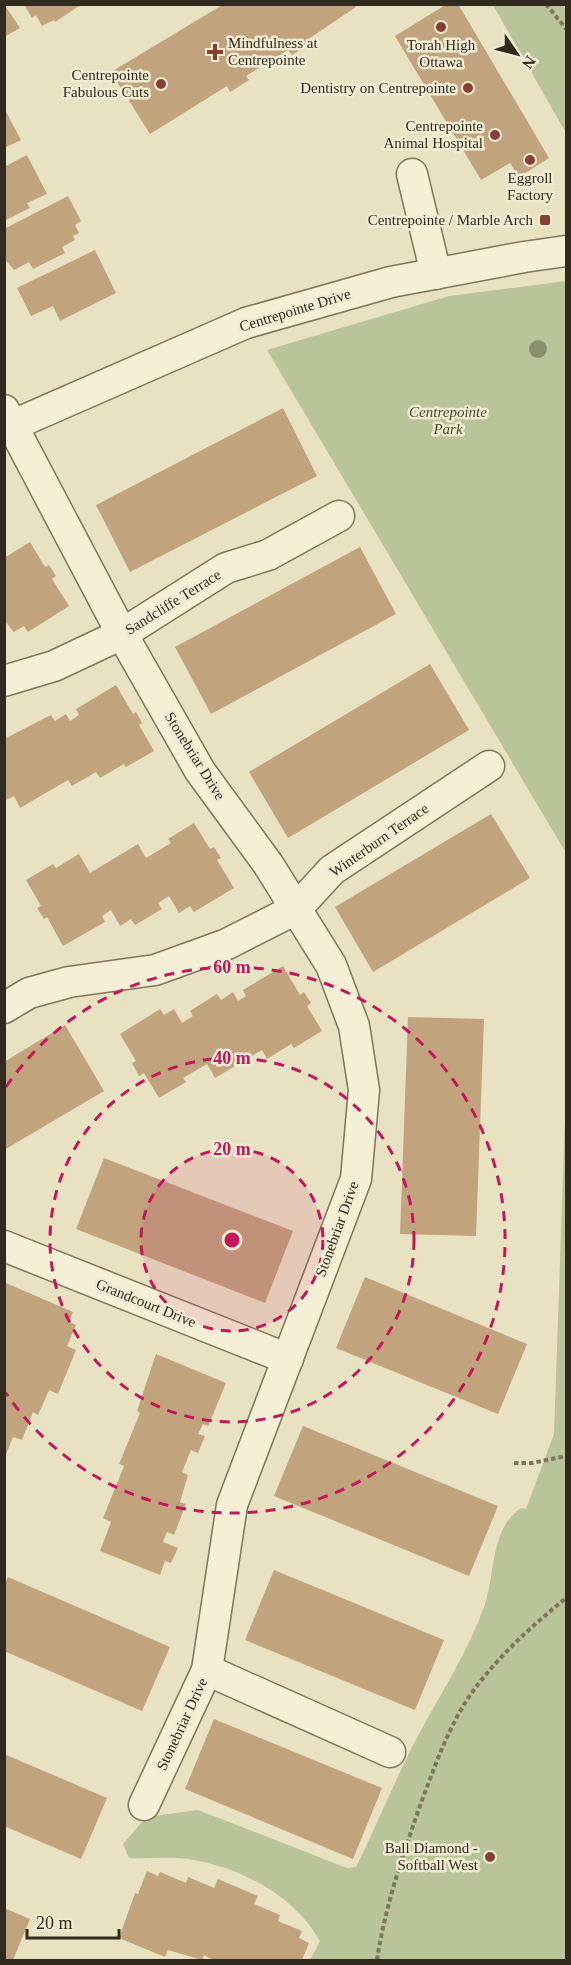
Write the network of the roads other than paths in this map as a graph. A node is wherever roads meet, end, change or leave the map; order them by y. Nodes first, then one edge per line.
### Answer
1 (412, 174) dead end
2 (567, 251) edge
3 (436, 274) junction
4 (7, 422) edge
5 (339, 516) dead end
6 (122, 634) junction
7 (4, 681) edge
8 (489, 766) dead end
9 (296, 909) junction
10 (4, 1008) edge
11 (4, 1246) edge
12 (288, 1359) junction
13 (207, 1670) junction
14 (390, 1752) dead end
15 (144, 1805) dead end

1 - 3 street
2 - 3 street, Centrepointe Drive
3 - 4 street, Centrepointe Drive
4 - 6 street, Stonebriar Drive
5 - 6 street, Sandcliffe Terrace
6 - 7 street, Sandcliffe Terrace
6 - 9 street, Stonebriar Drive
8 - 9 street, Winterburn Terrace
9 - 10 street, Winterburn Terrace
9 - 12 street, Stonebriar Drive
11 - 12 street, Grandcourt Drive
12 - 13 street, Stonebriar Drive
13 - 14 street
13 - 15 street, Stonebriar Drive

